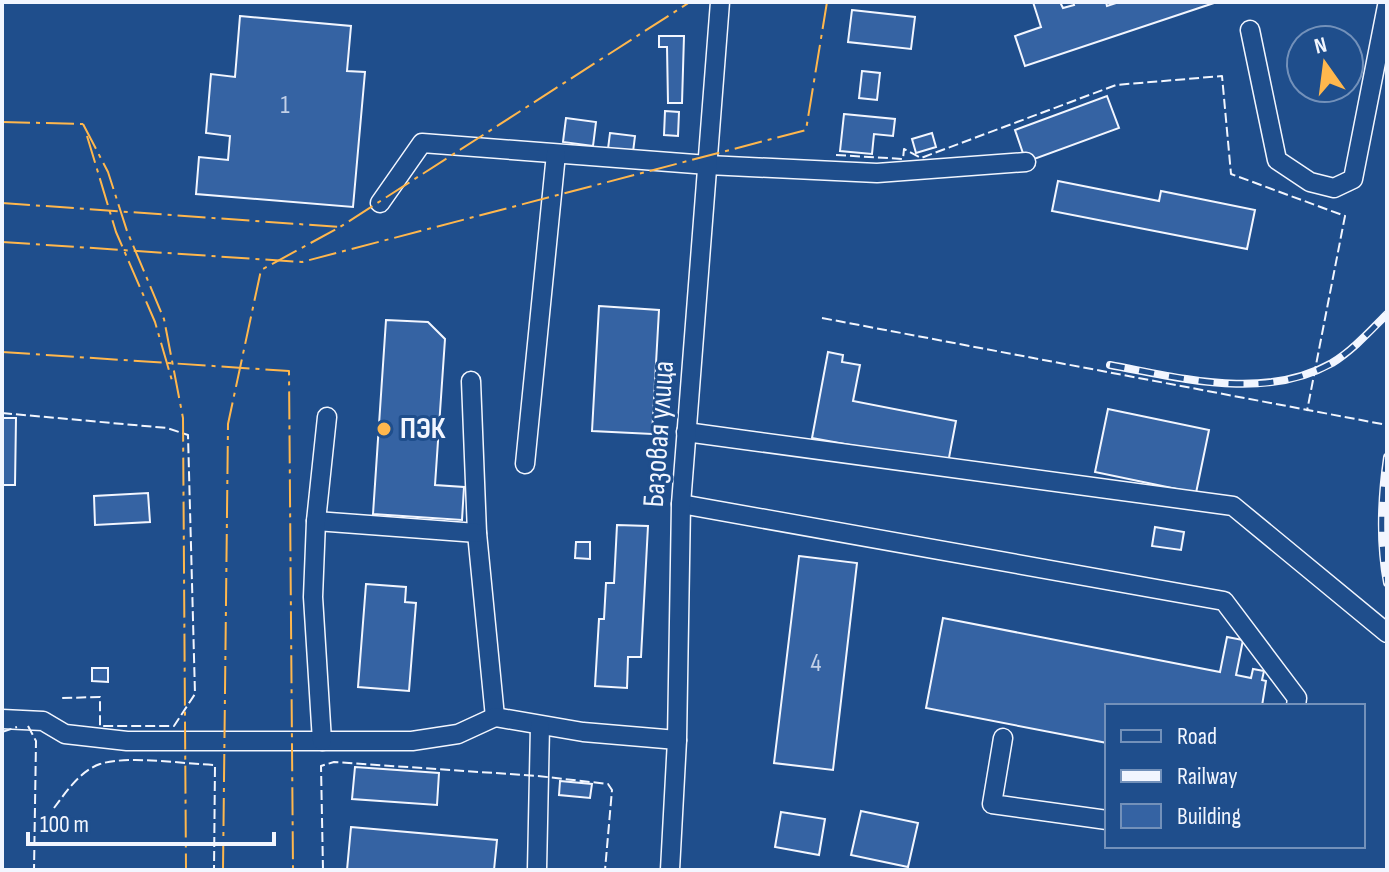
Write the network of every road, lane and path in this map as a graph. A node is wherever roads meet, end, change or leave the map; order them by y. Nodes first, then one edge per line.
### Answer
1 (720, 2) edge
2 (1387, 6) edge
3 (1250, 30) dead end
4 (556, 154) junction
5 (1026, 162) dead end
6 (708, 165) junction
7 (380, 203) dead end
8 (471, 381) dead end
9 (327, 417) dead end
10 (686, 432) junction
11 (525, 464) dead end
12 (681, 504) junction
13 (316, 521) junction
14 (477, 533) junction
15 (1387, 633) edge
16 (1296, 704) edge
17 (495, 717) junction
18 (2, 719) edge
19 (540, 726) junction
20 (1003, 738) dead end
21 (677, 740) junction
22 (322, 741) junction
23 (1105, 820) edge
24 (537, 870) edge
25 (670, 870) edge

1 - 6 street, Базовая улица
2 - 3 street
4 - 6 street
4 - 7 street
4 - 11 street
5 - 6 street
6 - 10 street, Базовая улица
8 - 14 street
9 - 13 street
10 - 12 street, Базовая улица
10 - 15 street
12 - 16 street
12 - 21 street, Базовая улица
13 - 14 street
13 - 22 street
14 - 17 street
17 - 19 street
17 - 22 street
18 - 22 street
19 - 21 street
19 - 24 street
20 - 23 street
21 - 25 street, Базовая улица

